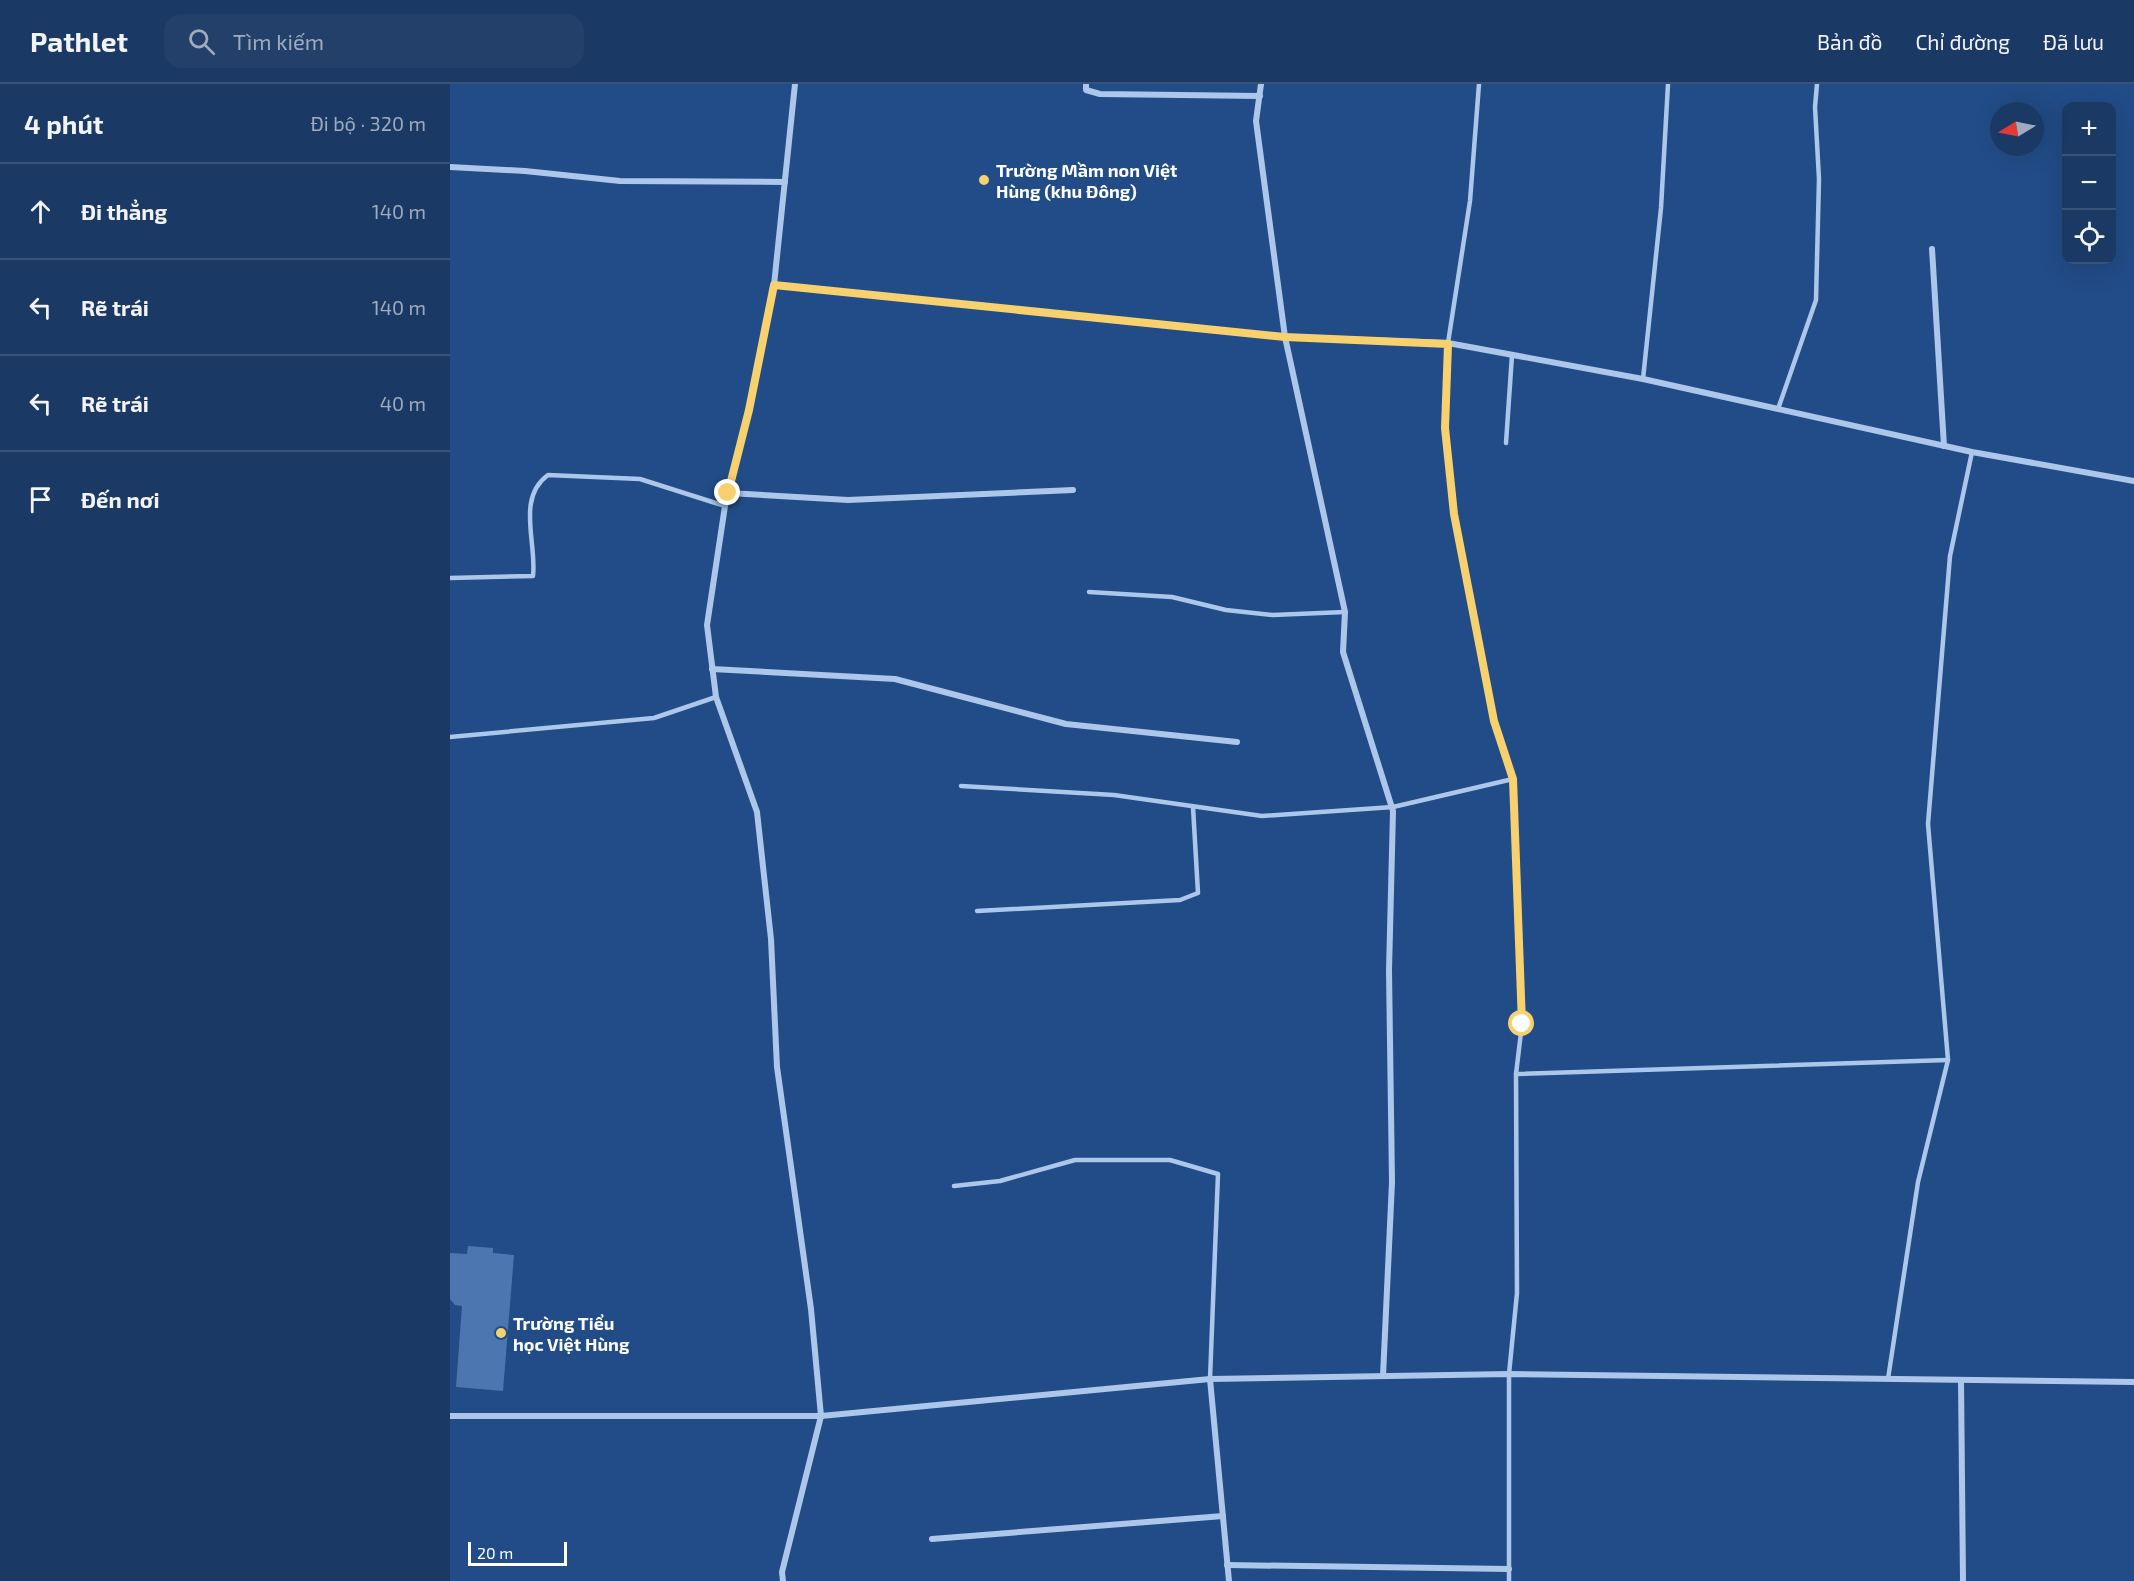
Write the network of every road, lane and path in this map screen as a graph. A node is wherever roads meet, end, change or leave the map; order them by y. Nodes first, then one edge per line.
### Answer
1 (795, 84) edge
2 (1086, 84) edge
3 (1261, 84) edge
4 (1479, 84) edge
5 (1668, 84) edge
6 (1817, 84) edge
7 (1260, 96) junction
8 (450, 167) edge
9 (785, 183) junction
10 (1932, 249) dead end
11 (774, 285) junction
12 (1285, 337) junction
13 (1448, 344) junction
14 (1512, 356) junction
15 (1643, 379) junction
16 (1778, 409) junction
17 (1506, 443) dead end
18 (1944, 446) junction
19 (1972, 452) junction
20 (2134, 481) edge
21 (1073, 490) dead end
22 (728, 493) junction
23 (725, 506) junction
24 (450, 578) edge
25 (1089, 592) dead end
26 (1345, 612) junction
27 (712, 669) junction
28 (716, 697) junction
29 (450, 737) edge
30 (1237, 742) dead end
31 (1513, 779) junction
32 (961, 786) dead end
33 (1193, 807) junction
34 (1392, 807) junction
35 (977, 911) dead end
36 (1948, 1060) junction
37 (1516, 1074) junction
38 (954, 1186) dead end
39 (1509, 1374) junction
40 (1383, 1376) junction
41 (1210, 1379) junction
42 (1888, 1379) junction
43 (1961, 1380) junction
44 (2134, 1382) edge
45 (450, 1416) edge
46 (821, 1416) junction
47 (1223, 1516) junction
48 (932, 1539) dead end
49 (1227, 1565) junction
50 (1509, 1569) junction
51 (783, 1581) edge
52 (1229, 1581) edge
53 (1509, 1581) edge
54 (1963, 1581) edge

1 - 9 street
2 - 7 street
3 - 7 street
4 - 13 lane
5 - 15 lane
6 - 16 lane
7 - 12 street
8 - 9 street
9 - 11 street
10 - 18 street
11 - 12 street
11 - 22 street
12 - 13 street
12 - 26 street
13 - 14 street
13 - 31 lane
14 - 15 street
14 - 17 lane
15 - 16 street
16 - 18 street
18 - 19 street
19 - 20 street
19 - 36 lane
21 - 22 street
22 - 23 street
23 - 24 lane
23 - 27 street
25 - 26 lane
26 - 34 street
27 - 28 street
27 - 30 street
28 - 29 lane
28 - 46 street
31 - 34 lane
31 - 37 lane
32 - 33 lane
33 - 34 lane
33 - 35 lane
34 - 40 street
36 - 37 lane
36 - 42 lane
37 - 39 lane
38 - 41 lane
39 - 40 street
39 - 42 street
39 - 50 lane
40 - 41 street
41 - 46 street
41 - 47 street
42 - 43 street
43 - 44 street
43 - 54 street
45 - 46 street
46 - 51 street
47 - 48 street
47 - 49 street
49 - 50 street
49 - 52 street
50 - 53 lane

